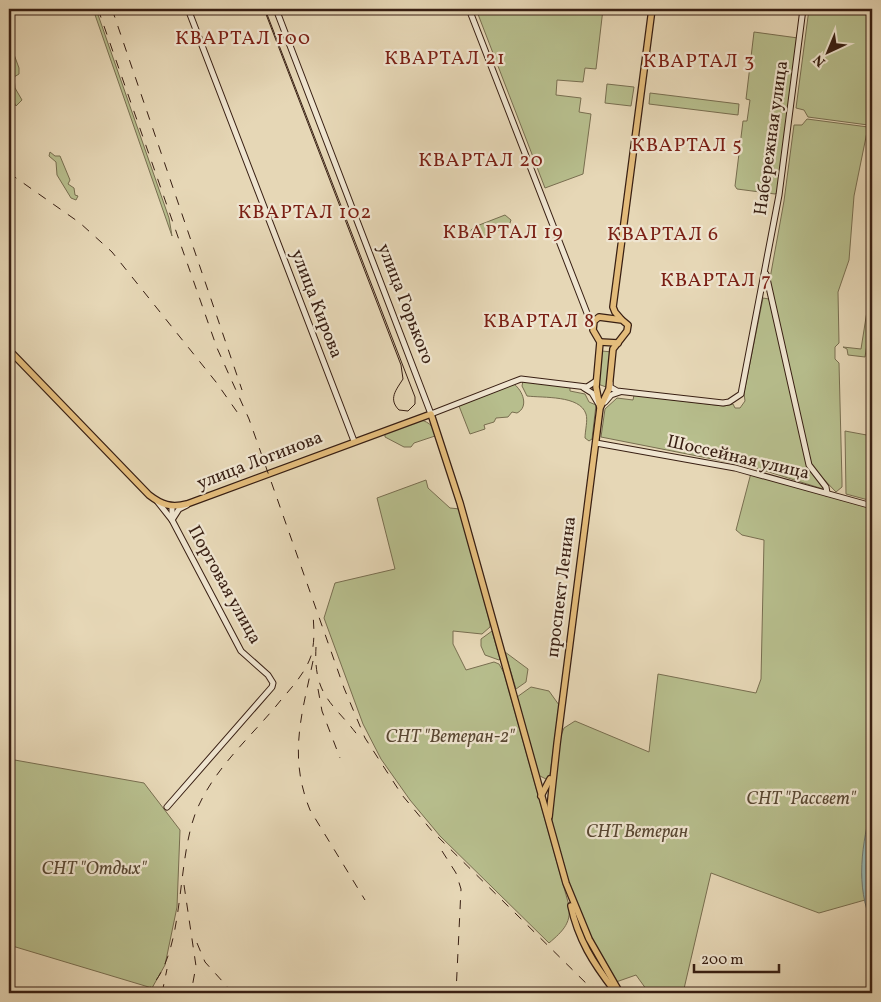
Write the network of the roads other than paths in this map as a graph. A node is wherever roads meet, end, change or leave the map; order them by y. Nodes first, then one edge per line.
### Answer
1 (188, 9) edge
2 (276, 9) edge
3 (469, 9) edge
4 (652, 9) edge
5 (803, 9) edge
6 (766, 272) junction
7 (761, 297) junction
8 (771, 298) junction
9 (614, 307) junction
10 (587, 314) junction
11 (600, 317) junction
12 (624, 321) junction
13 (634, 322) dead end
14 (592, 326) junction
15 (600, 342) junction
16 (618, 343) junction
17 (9, 350) edge
18 (596, 381) junction
19 (609, 383) junction
20 (574, 385) junction
21 (629, 392) junction
22 (600, 408) junction
23 (430, 414) junction
24 (354, 441) junction
25 (596, 443) junction
26 (827, 493) junction
27 (156, 501) junction
28 (187, 504) junction
29 (872, 506) edge
30 (172, 507) junction
31 (172, 520) junction
32 (553, 770) junction
33 (535, 774) junction
34 (551, 777) junction
35 (552, 789) junction
36 (543, 794) junction
37 (167, 807) dead end
38 (550, 827) junction
39 (567, 886) junction
40 (590, 942) junction
41 (584, 945) junction
42 (591, 951) junction
43 (618, 993) edge

1 - 24 street, улица Кирова
2 - 23 street, улица Горького
3 - 10 street
4 - 9 main road
5 - 6 street, Набережная улица
6 - 7 street, Набережная улица
6 - 8 street, Набережная улица
7 - 8 street
7 - 21 street, Набережная улица
8 - 26 street, Набережная улица
9 - 11 main road
9 - 12 main road
10 - 11 street
10 - 14 street
11 - 12 main road
11 - 14 main road
12 - 13 street
12 - 16 main road
14 - 15 main road
15 - 16 main road
15 - 18 main road, проспект Ленина
16 - 19 main road, проспект Ленина
17 - 27 main road
18 - 20 street
18 - 22 main road, проспект Ленина
19 - 21 street
19 - 22 main road, проспект Ленина
20 - 22 street
20 - 23 street, улица Логинова
21 - 22 street
22 - 25 main road, проспект Ленина
23 - 24 main road, улица Логинова
23 - 33 main road
24 - 28 main road, улица Логинова
25 - 26 street, Шоссейная улица
25 - 32 main road, проспект Ленина
26 - 29 street, Шоссейная улица
27 - 30 main road
27 - 31 street
28 - 30 main road, улица Логинова
28 - 31 street
30 - 31 street, Портовая улица
31 - 37 street, Портовая улица
32 - 34 main road, проспект Ленина
32 - 35 main road, проспект Ленина
33 - 34 main road
33 - 36 main road
34 - 36 main road, проспект Ленина
35 - 36 main road
35 - 38 main road, проспект Ленина
36 - 38 main road
38 - 39 main road
39 - 40 main road
39 - 41 main road
40 - 41 main road
40 - 42 main road
41 - 42 main road
42 - 43 main road

